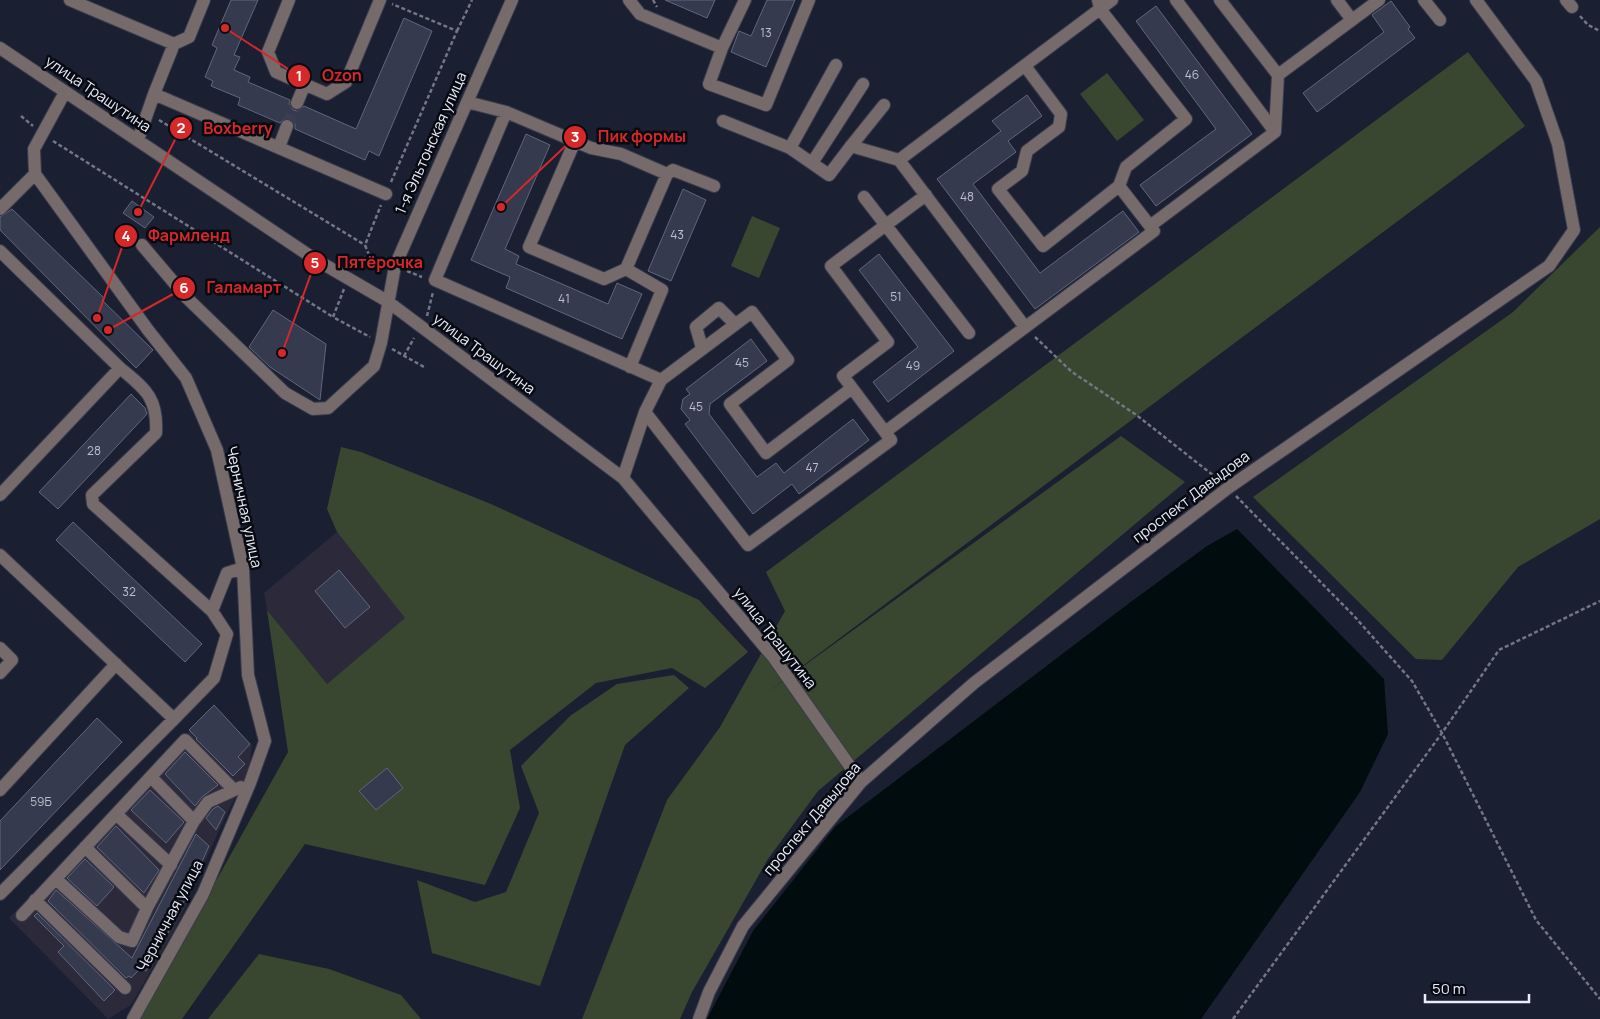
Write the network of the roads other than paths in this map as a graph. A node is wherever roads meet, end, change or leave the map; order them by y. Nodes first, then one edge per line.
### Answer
1 (70, 0) edge
2 (204, 0) edge
3 (289, 0) edge
4 (512, 0) edge
5 (629, 0) edge
6 (745, 0) edge
7 (809, 0) edge
8 (1112, 0) edge
9 (1176, 0) edge
10 (1220, 0) edge
11 (1337, 0) edge
12 (1379, 0) edge
13 (1424, 0) edge
14 (1476, 0) edge
15 (385, 2) edge
16 (1099, 5) edge
17 (1352, 20) junction
18 (1440, 20) dead end
19 (174, 44) junction
20 (0, 48) edge
21 (722, 48) junction
22 (836, 65) dead end
23 (1024, 66) junction
24 (1278, 75) junction
25 (305, 84) junction
26 (863, 84) dead end
27 (65, 92) junction
28 (154, 94) junction
29 (467, 102) junction
30 (297, 103) tunnel mouth
31 (884, 105) dead end
32 (506, 112) junction
33 (723, 121) dead end
34 (287, 126) tunnel mouth
35 (1275, 132) junction
36 (138, 140) junction
37 (574, 141) junction
38 (851, 146) junction
39 (279, 148) junction
40 (790, 148) junction
41 (899, 160) junction
42 (812, 163) junction
43 (35, 174) junction
44 (667, 174) junction
45 (714, 186) dead end
46 (1119, 186) junction
47 (386, 194) road end
48 (926, 196) junction
49 (864, 197) dead end
50 (0, 209) edge
51 (885, 226) junction
52 (1150, 226) junction
53 (142, 245) dead end
54 (0, 251) edge
55 (626, 270) junction
56 (387, 302) junction
57 (735, 324) junction
58 (1025, 327) junction
59 (968, 333) dead end
60 (702, 348) junction
61 (630, 367) junction
62 (120, 368) junction
63 (661, 380) junction
64 (852, 388) junction
65 (645, 412) junction
66 (885, 432) junction
67 (623, 478) junction
68 (0, 496) edge
69 (0, 554) edge
70 (242, 568) junction
71 (212, 611) junction
72 (0, 648) edge
73 (116, 664) junction
74 (0, 673) edge
75 (174, 719) junction
76 (151, 777) junction
77 (861, 782) junction
78 (250, 783) junction
79 (233, 789) junction
80 (0, 790) edge
81 (116, 814) junction
82 (194, 822) junction
83 (85, 847) junction
84 (170, 865) junction
85 (56, 878) junction
86 (0, 894) edge
87 (35, 900) junction
88 (147, 908) junction
89 (22, 915) dead end
90 (125, 988) dead end
91 (133, 1019) edge
92 (699, 1019) edge

1 - 19 street
2 - 19 street
3 - 25 street
4 - 29 street, 1-я Эльтонская улица
5 - 21 street
6 - 21 street
7 - 21 street
8 - 16 street
9 - 35 street
10 - 24 street
11 - 17 street
12 - 17 street
13 - 18 street
14 - 77 street, проспект Давыдова
15 - 25 street
16 - 23 street
16 - 46 street
17 - 24 street
19 - 28 street
20 - 27 street, улица Трашутина
22 - 40 street
23 - 41 street
23 - 46 street
24 - 35 street
25 - 30 street
26 - 42 street
27 - 36 street, улица Трашутина
27 - 43 street
28 - 36 street
28 - 39 street
29 - 32 street
29 - 56 street, 1-я Эльтонская улица
31 - 38 street
32 - 37 street
32 - 61 street
33 - 40 street
34 - 39 street
35 - 52 street
36 - 56 street, улица Трашутина
37 - 44 street
37 - 55 street
38 - 41 street
38 - 42 street
39 - 47 street
40 - 42 street
41 - 48 street
43 - 50 street
43 - 70 street, Черничная улица
44 - 45 street
44 - 55 street
46 - 52 street
48 - 51 street
48 - 58 street
49 - 51 street
51 - 59 street
51 - 64 street
52 - 58 street
53 - 56 street, 1-я Эльтонская улица
54 - 62 street
55 - 61 street
56 - 67 street, улица Трашутина
57 - 60 street
57 - 60 street
57 - 64 street
58 - 66 street
60 - 63 street
61 - 63 street
62 - 68 street
62 - 71 street
63 - 65 street
64 - 66 street
65 - 66 street
65 - 67 street
67 - 77 street, улица Трашутина
69 - 73 street
70 - 71 street
70 - 78 street, Черничная улица
71 - 75 street
72 - 74 street
73 - 75 street
73 - 80 street
75 - 86 street
76 - 79 street
76 - 81 street
76 - 82 street
77 - 92 street, проспект Давыдова
78 - 79 street
78 - 91 street, Черничная улица
79 - 82 street
81 - 83 street
81 - 84 street
82 - 84 street
83 - 85 street
83 - 88 street
84 - 88 street
85 - 87 street
85 - 88 street
87 - 89 street
87 - 90 street

